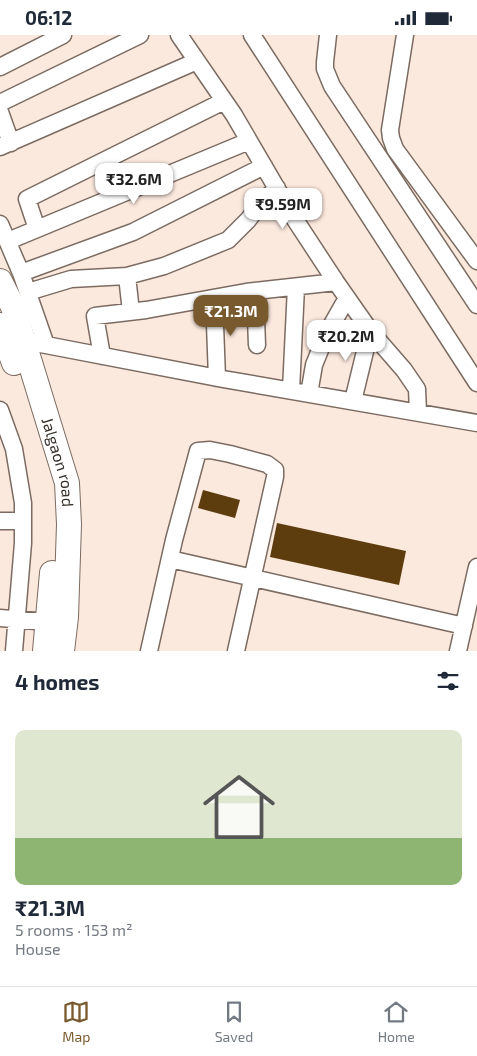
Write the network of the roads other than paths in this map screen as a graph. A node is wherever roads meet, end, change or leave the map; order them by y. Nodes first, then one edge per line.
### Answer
1 (63, 35) edge
2 (140, 35) edge
3 (179, 35) edge
4 (252, 35) edge
5 (328, 35) edge
6 (405, 35) edge
7 (197, 61) junction
8 (0, 67) edge
9 (224, 101) junction
10 (0, 103) edge
11 (0, 112) edge
12 (249, 141) junction
13 (5, 145) edge
14 (264, 166) junction
15 (277, 188) junction
16 (0, 224) edge
17 (37, 229) junction
18 (8, 241) junction
19 (477, 261) edge
20 (127, 276) junction
21 (11, 277) edge
22 (336, 282) junction
23 (296, 287) junction
24 (255, 291) junction
25 (28, 293) junction
26 (214, 298) junction
27 (347, 298) junction
28 (477, 305) edge
29 (131, 312) junction
30 (371, 332) junction
31 (19, 338) edge
32 (257, 345) dead end
33 (102, 356) junction
34 (217, 378) junction
35 (477, 383) edge
36 (291, 391) junction
37 (309, 394) junction
38 (353, 401) junction
39 (0, 410) edge
40 (418, 412) junction
41 (477, 423) edge
42 (0, 521) edge
43 (23, 521) junction
44 (170, 559) junction
45 (477, 567) edge
46 (252, 578) junction
47 (0, 618) edge
48 (17, 619) junction
49 (57, 621) junction
50 (464, 627) junction
51 (14, 651) edge
52 (45, 651) edge
53 (62, 651) edge
54 (149, 651) edge
55 (236, 651) edge
56 (458, 651) edge

1 - 8 street
2 - 10 street
3 - 7 street
4 - 35 street
5 - 28 street
6 - 19 street
7 - 9 street
7 - 13 street
9 - 12 street
9 - 17 street
11 - 13 street
12 - 14 street
12 - 17 street
14 - 15 street
14 - 21 street
15 - 20 street
15 - 22 street
16 - 18 street
17 - 18 street
18 - 21 street
20 - 25 street
20 - 29 street
21 - 25 street
21 - 31 highway, Jalgaon road
22 - 23 street
22 - 27 street
23 - 24 street
23 - 36 street
24 - 26 street
24 - 32 street
25 - 31 street
26 - 29 street
26 - 34 street
27 - 30 street
27 - 37 street
29 - 33 street
30 - 38 street
30 - 40 street
31 - 33 street
31 - 49 highway, Jalgaon road
33 - 34 street
34 - 36 street
36 - 37 street
37 - 38 street
38 - 40 street
39 - 43 street
40 - 41 street
42 - 43 street
43 - 48 street
44 - 46 street
44 - 46 street
44 - 54 street
45 - 50 street
46 - 50 street
46 - 55 street
47 - 48 street
48 - 49 street
48 - 51 street
49 - 52 highway, Jalgaon road
49 - 53 highway, Jalgaon road
50 - 56 street

